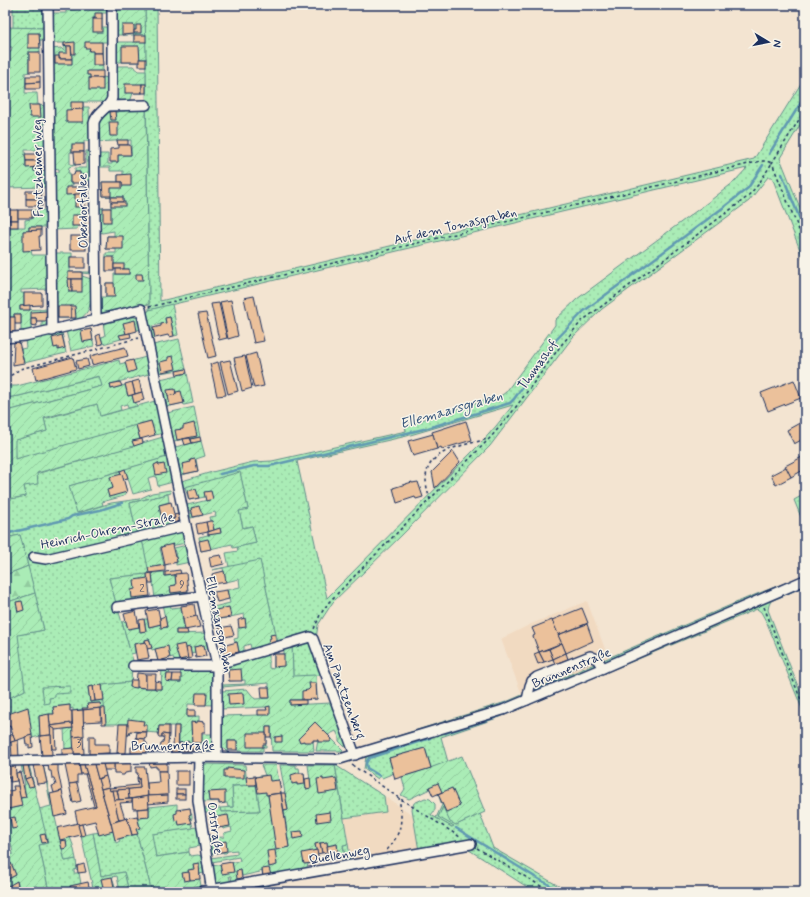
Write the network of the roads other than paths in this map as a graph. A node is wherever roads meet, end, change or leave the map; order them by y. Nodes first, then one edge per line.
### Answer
1 (48, 5) edge
2 (112, 5) edge
3 (146, 105) dead end
4 (107, 106) junction
5 (96, 320) junction
6 (52, 331) junction
7 (5, 338) edge
8 (186, 526) junction
9 (34, 557) dead end
10 (805, 580) edge
11 (202, 596) junction
12 (117, 606) dead end
13 (217, 665) junction
14 (133, 666) dead end
15 (603, 668) junction
16 (527, 700) junction
17 (355, 756) junction
18 (199, 757) junction
19 (217, 757) junction
20 (5, 761) edge
21 (471, 844) road end
22 (212, 891) edge
23 (198, 892) edge

1 - 6 street, Froitzheimer Weg
2 - 4 street, Oberdorfallee
3 - 4 street
4 - 5 street, Oberdorfallee
5 - 6 street
5 - 8 street, Ellemaarsgraben
6 - 7 street
8 - 9 street, Heinrich-Ohrem-Straße
8 - 11 street, Ellemaarsgraben
10 - 15 street, Brunnenstraße
11 - 12 street
11 - 13 street, Ellemaarsgraben
13 - 14 street, Am Pantzenberg
13 - 17 street, Am Pantzenberg
13 - 19 street, Ellemaarsgraben
15 - 16 street, Brunnenstraße
15 - 16 street
16 - 17 street, Brunnenstraße
17 - 19 street, Brunnenstraße
18 - 19 street, Brunnenstraße
18 - 20 street, Brunnenstraße
18 - 22 street, Oststraße
21 - 22 street, Quellenweg
22 - 23 street

